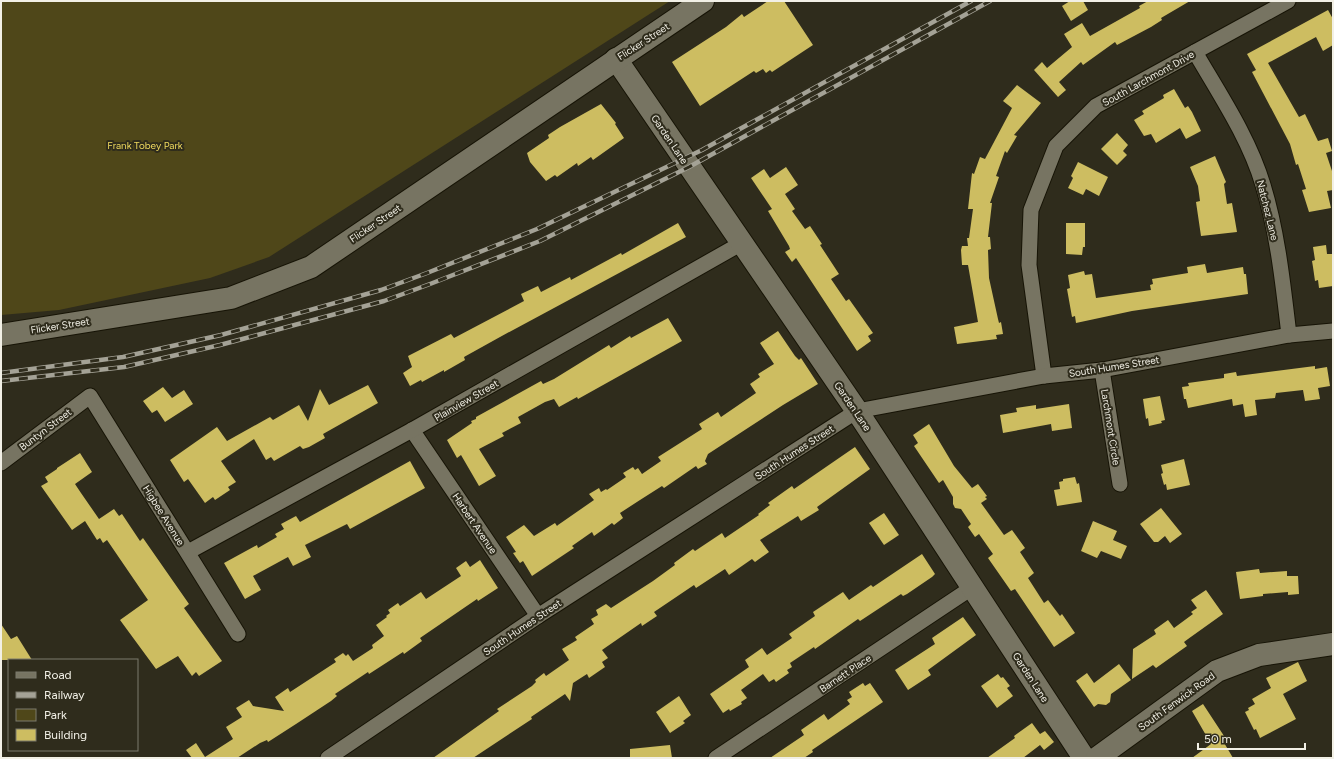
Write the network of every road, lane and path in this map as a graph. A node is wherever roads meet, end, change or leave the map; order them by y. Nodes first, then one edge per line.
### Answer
1 (703, 1) edge
2 (1288, 1) edge
3 (1195, 52) junction
4 (616, 59) junction
5 (742, 243) junction
6 (1333, 331) edge
7 (1, 335) edge
8 (1289, 335) junction
9 (1102, 370) junction
10 (1044, 376) junction
11 (90, 396) joint
12 (857, 412) junction
13 (412, 430) junction
14 (1, 463) edge
15 (1120, 484) dead end
16 (188, 552) junction
17 (973, 587) junction
18 (538, 616) junction
19 (238, 634) dead end
20 (1333, 644) edge
21 (328, 758) edge
22 (716, 758) edge
23 (1084, 758) edge
24 (1097, 758) edge

1 - 4 street, Flicker Street
2 - 3 street, South Larchmont Drive
3 - 8 street, Natchez Lane
3 - 10 street, South Larchmont Drive
4 - 5 street, Garden Lane
4 - 7 street, Flicker Street
5 - 12 street, Garden Lane
5 - 13 street, Plainview Street
6 - 8 street, South Humes Street
8 - 9 street, South Humes Street
9 - 10 street, South Humes Street
9 - 15 street, Larchmont Circle
10 - 12 street, South Humes Street
11 - 14 street, Buntyn Street
11 - 16 street, Higbee Avenue
12 - 17 street, Garden Lane
12 - 18 street, South Humes Street
13 - 16 street, Plainview Street
13 - 18 street, Harbert Avenue
16 - 19 street, Higbee Avenue
17 - 22 street, Barnett Place
17 - 23 street, Garden Lane
18 - 21 street, South Humes Street
20 - 24 street, South Fenwick Road

